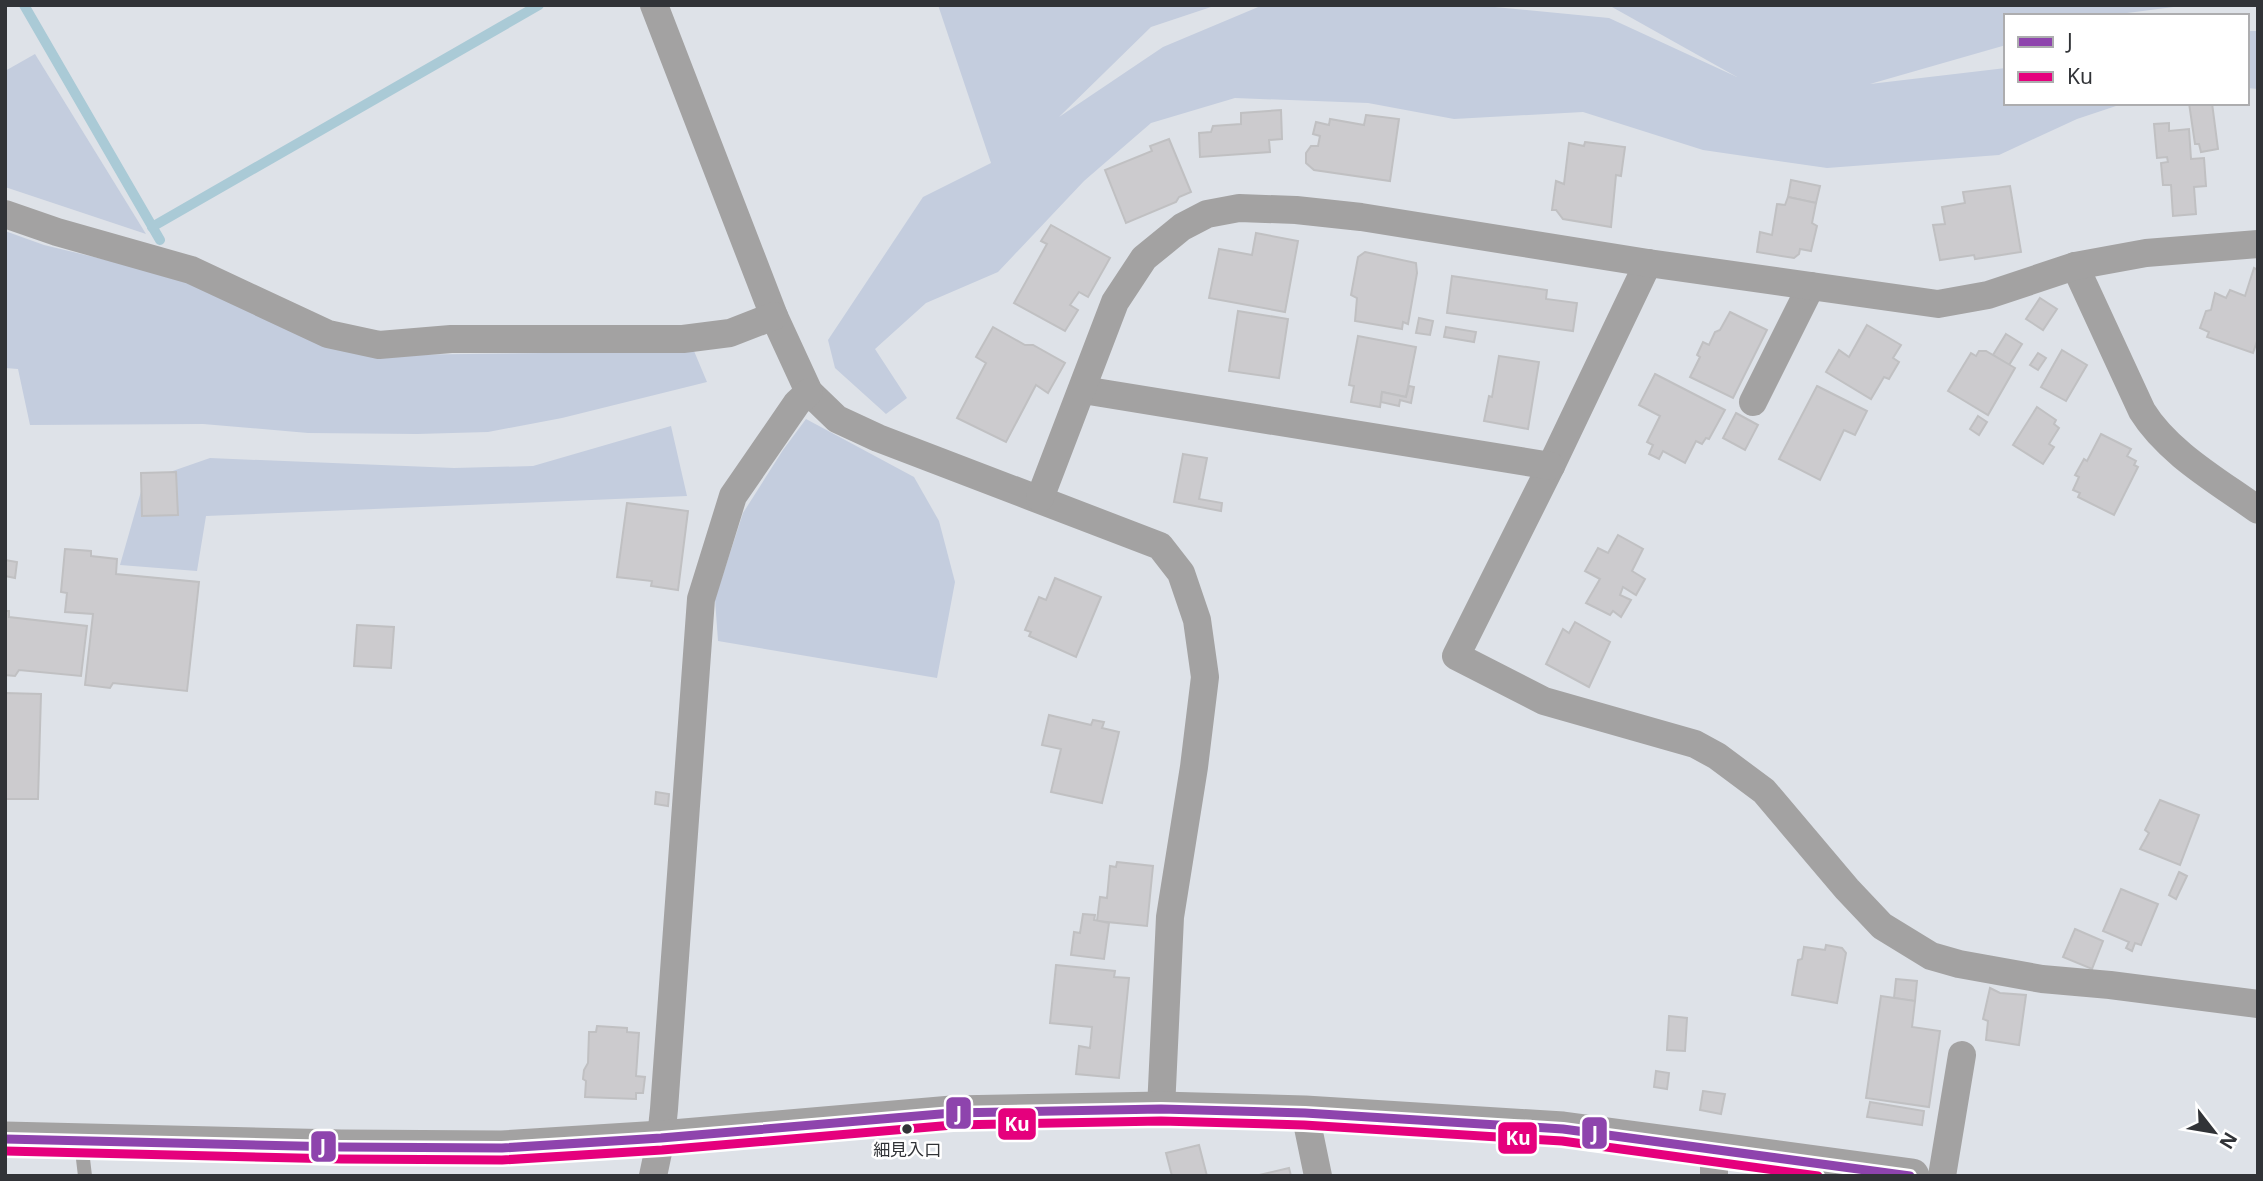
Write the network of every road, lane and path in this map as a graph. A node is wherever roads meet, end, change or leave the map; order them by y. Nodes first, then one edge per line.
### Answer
1 (654, 5) edge
2 (5, 214) edge
3 (2258, 244) edge
4 (1648, 263) junction
5 (2075, 265) junction
6 (1811, 286) junction
7 (774, 316) junction
8 (1083, 390) junction
9 (809, 392) junction
10 (1753, 402) dead end
11 (1551, 466) junction
12 (1040, 498) junction
13 (2258, 510) edge
14 (2258, 1004) edge
15 (1962, 1055) dead end
16 (1161, 1109) junction
17 (1305, 1113) junction
18 (661, 1138) junction
19 (5, 1139) edge
20 (81, 1140) junction
21 (1714, 1162) edge
22 (1897, 1175) edge
23 (85, 1176) edge
24 (653, 1176) edge
25 (1318, 1176) edge
26 (1942, 1176) edge

1 - 7 street
2 - 7 street
3 - 5 street
4 - 6 street
4 - 8 street
4 - 11 street
5 - 6 street
5 - 13 street
6 - 10 street
7 - 9 street
8 - 11 street
8 - 12 street
9 - 12 street
9 - 18 street
11 - 14 street
12 - 16 street
15 - 26 street
16 - 17 street
16 - 18 street
17 - 21 street
17 - 25 street
18 - 20 street
18 - 24 street
19 - 20 street
20 - 23 lane
21 - 22 street

